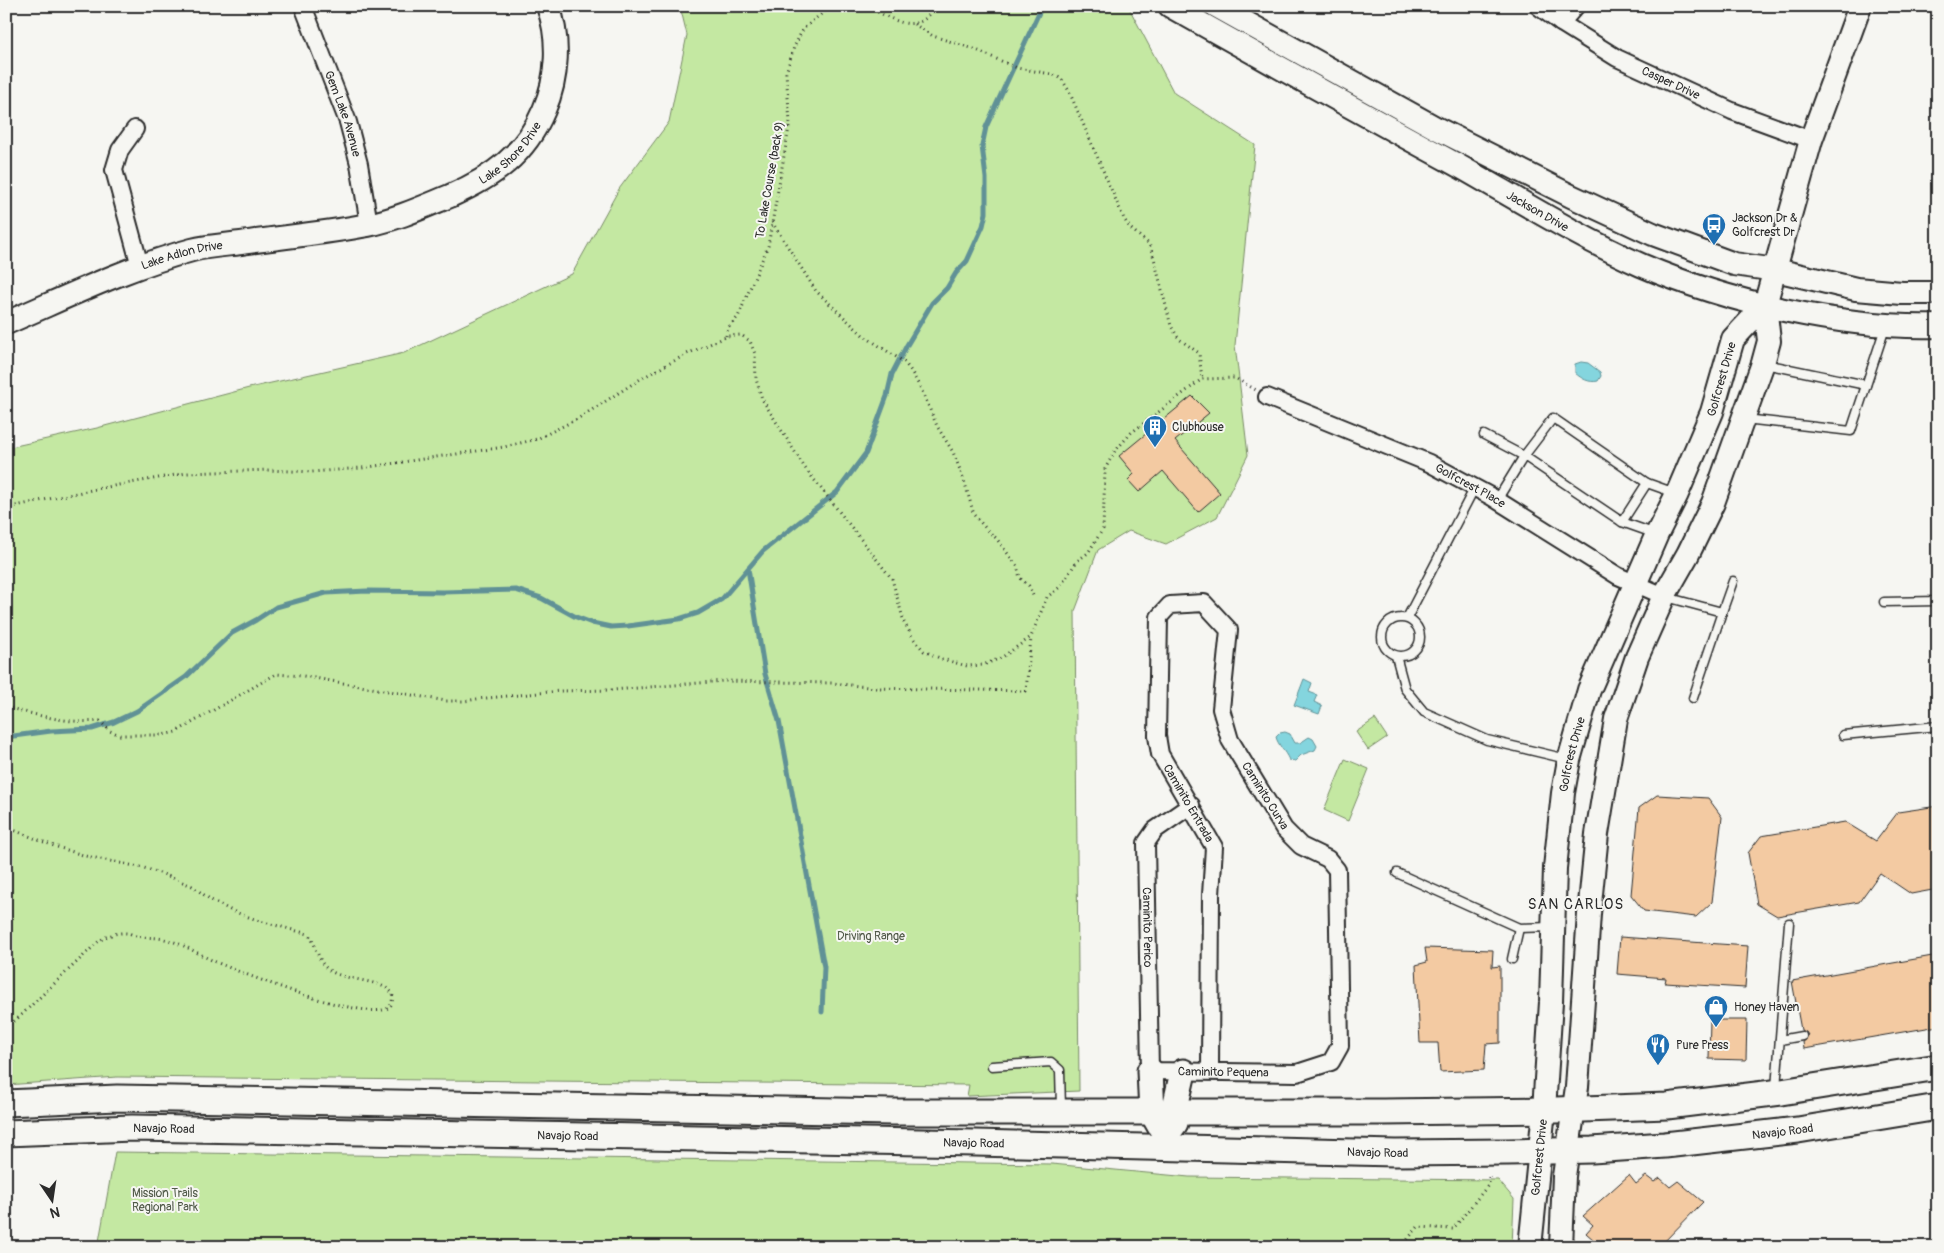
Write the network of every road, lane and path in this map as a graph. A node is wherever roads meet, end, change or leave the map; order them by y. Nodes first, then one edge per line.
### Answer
1 (303, 6) edge
2 (548, 6) edge
3 (835, 6) edge
4 (864, 6) edge
5 (936, 6) edge
6 (1170, 6) edge
7 (1216, 6) edge
8 (1538, 6) edge
9 (1576, 6) edge
10 (1860, 6) edge
11 (1561, 23) junction
12 (914, 24) junction
13 (135, 129) dead end
14 (1811, 140) junction
15 (772, 222) junction
16 (369, 224) junction
17 (140, 266) junction
18 (1776, 270) junction
19 (1938, 293) edge
20 (1765, 305) junction
21 (6, 323) edge
22 (1886, 324) junction
23 (1938, 326) edge
24 (726, 337) junction
25 (1763, 363) junction
26 (1202, 379) junction
27 (1866, 385) junction
28 (1267, 396) joint
29 (1743, 419) junction
30 (1484, 435) dead end
31 (1524, 456) junction
32 (1647, 483) junction
33 (1475, 487) junction
34 (1677, 494) junction
35 (1497, 500) junction
36 (6, 508) edge
37 (1622, 522) junction
38 (1657, 534) junction
39 (1733, 581) dead end
40 (1635, 583) junction
41 (1664, 596) junction
42 (1034, 598) dead end
43 (1938, 601) edge
44 (1884, 602) dead end
45 (1722, 612) junction
46 (1407, 618) junction
47 (1158, 627) joint
48 (1031, 637) junction
49 (1396, 656) junction
50 (1693, 698) dead end
51 (6, 707) edge
52 (1938, 726) edge
53 (1843, 735) dead end
54 (1569, 760) junction
55 (1191, 805) junction
56 (6, 826) edge
57 (1397, 873) dead end
58 (1790, 923) dead end
59 (1552, 927) junction
60 (1519, 928) junction
61 (1512, 959) dead end
62 (6, 1026) edge
63 (1802, 1036) dead end
64 (1780, 1040) junction
65 (992, 1066) dead end
66 (1938, 1067) edge
67 (1150, 1071) junction
68 (1210, 1071) junction
69 (1183, 1072) junction
70 (1297, 1073) joint
71 (1775, 1093) junction
72 (6, 1103) edge
73 (1938, 1107) edge
74 (1573, 1109) junction
75 (1544, 1110) junction
76 (1061, 1112) junction
77 (1164, 1120) junction
78 (6, 1133) edge
79 (976, 1143) junction
80 (1211, 1148) junction
81 (1567, 1151) junction
82 (1540, 1152) junction
83 (1489, 1176) dead end
84 (1401, 1247) edge
85 (1530, 1247) edge
86 (1562, 1247) edge

1 - 16 street, Gem Lake Avenue
2 - 16 main road, Lake Shore Drive
3 - 15 path, To Lake Course (back 9)
4 - 12 path
5 - 12 path
6 - 20 main road, Jackson Drive
7 - 18 main road
8 - 11 street, Casper Drive
9 - 11 street
10 - 14 main road, Golfcrest Drive
11 - 14 street, Casper Drive
12 - 26 path
13 - 17 street
14 - 18 main road, Golfcrest Drive
15 - 24 path, To Lake Course (back 9)
15 - 42 path
16 - 17 main road, Lake Adlon Drive
17 - 21 main road, Lake Adlon Drive
18 - 19 main road
18 - 20 main road, Golfcrest Drive
20 - 22 main road, Jackson Drive
20 - 25 main road, Golfcrest Drive
20 - 34 main road, Golfcrest Drive
22 - 23 main road, Jackson Drive
22 - 27 lane
24 - 36 path
24 - 48 path
25 - 27 lane
25 - 29 main road, Golfcrest Drive
26 - 28 path
26 - 48 path
27 - 29 lane
28 - 33 street, Golfcrest Place
29 - 41 main road, Golfcrest Drive
30 - 31 lane
31 - 32 lane
31 - 35 lane
31 - 37 lane
32 - 34 lane
32 - 37 lane
33 - 35 street, Golfcrest Place
33 - 46 lane
34 - 38 main road, Golfcrest Drive
35 - 40 street, Golfcrest Place
37 - 38 lane
38 - 40 main road, Golfcrest Drive
39 - 45 lane
40 - 41 street, Golfcrest Place
40 - 54 main road, Golfcrest Drive
41 - 45 lane
41 - 74 main road, Golfcrest Drive
43 - 44 lane
45 - 50 lane
46 - 49 lane
46 - 49 lane
47 - 55 street, Caminito Entrada
47 - 70 street, Caminito Curva
48 - 51 path
49 - 54 lane
52 - 53 lane
54 - 59 main road, Golfcrest Drive
55 - 67 street, Caminito Perico
55 - 68 street, Caminito Entrada
56 - 62 path
57 - 60 lane
58 - 64 lane
59 - 60 lane
59 - 75 main road, Golfcrest Drive
60 - 61 lane
63 - 64 lane
64 - 71 lane
65 - 76 lane
66 - 71 main road
67 - 69 street, Caminito Pequena
67 - 77 main road
68 - 69 street, Caminito Pequena
68 - 70 street, Caminito Pequena
69 - 77 main road
71 - 74 main road
72 - 76 main road
73 - 81 main road, Navajo Road
74 - 75 main road
74 - 81 main road, Golfcrest Drive
75 - 77 main road
75 - 82 main road, Golfcrest Drive
76 - 77 main road
77 - 79 main road
77 - 80 main road
78 - 79 main road, Navajo Road
79 - 80 main road, Navajo Road
80 - 82 main road, Navajo Road
81 - 82 main road, Navajo Road
81 - 86 main road, Golfcrest Drive
82 - 85 main road, Golfcrest Drive
83 - 84 path

